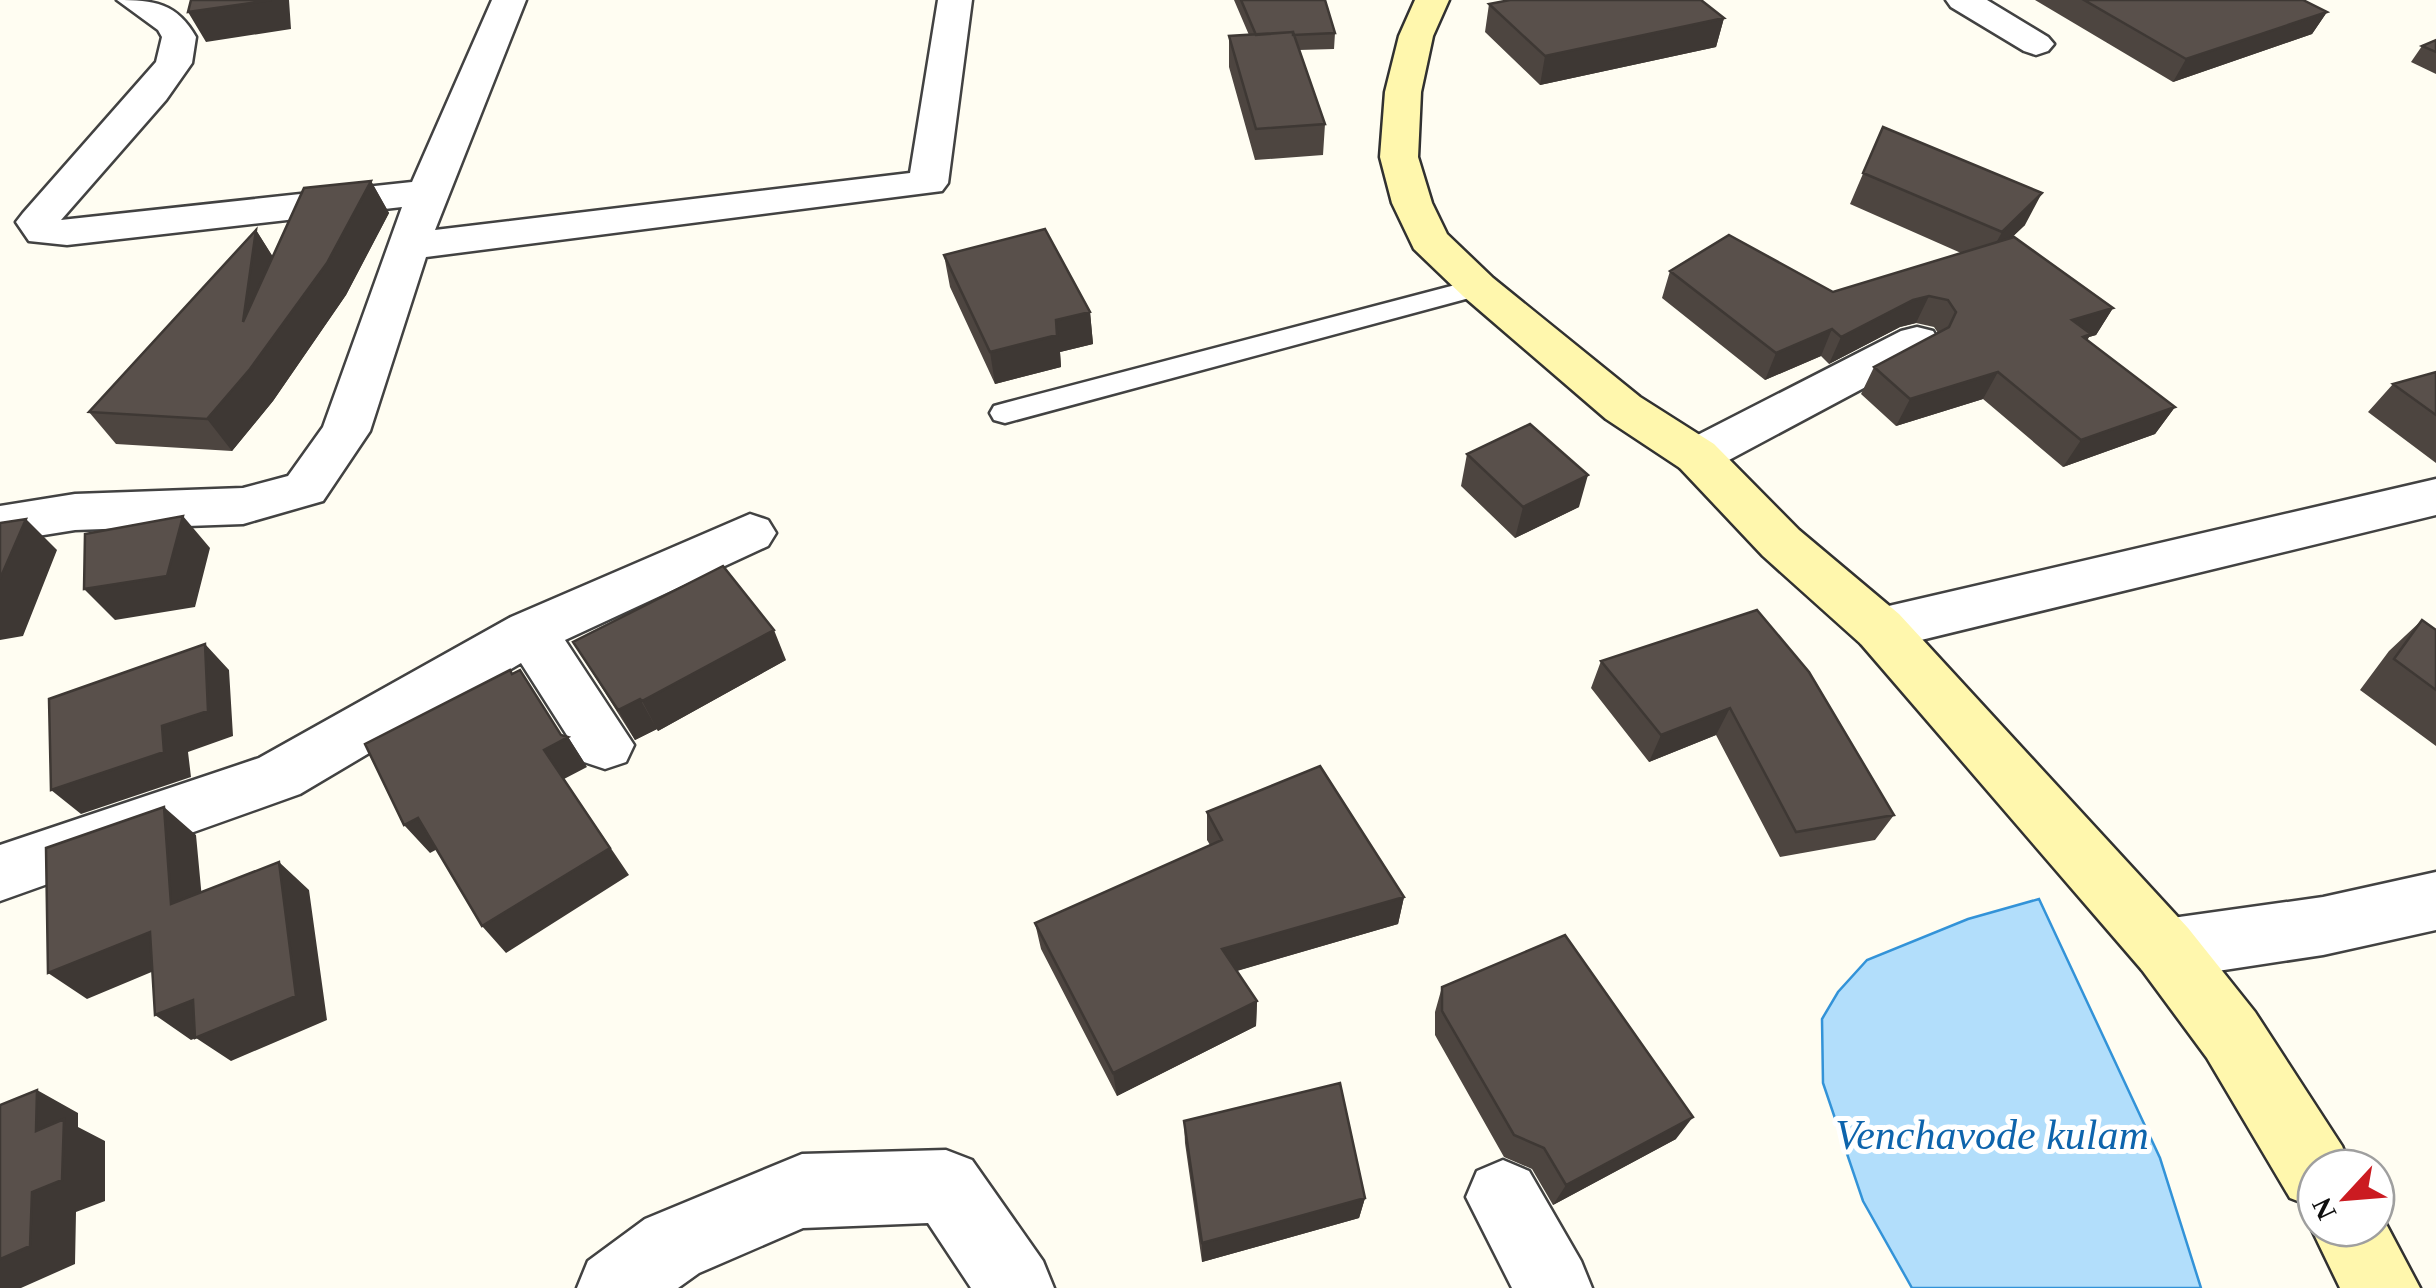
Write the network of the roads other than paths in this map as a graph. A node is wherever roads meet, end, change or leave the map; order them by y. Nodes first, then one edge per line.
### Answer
1 (134, 0) edge
2 (509, 0) edge
3 (955, 0) edge
4 (1432, 0) edge
5 (1962, 0) edge
6 (2036, 44) dead end
7 (427, 192) junction
8 (410, 246) junction
9 (1478, 287) junction
10 (1917, 341) edge
11 (1006, 413) dead end
12 (1696, 456) junction
13 (2436, 497) edge
14 (0, 524) edge
15 (750, 534) dead end
16 (1880, 629) junction
17 (530, 632) junction
18 (605, 744) dead end
19 (0, 873) edge
20 (2436, 901) edge
21 (2165, 949) junction
22 (2301, 1148) edge
23 (1502, 1197) dead end
24 (2359, 1248) edge
25 (615, 1288) edge
26 (1016, 1288) edge
27 (1554, 1288) edge
28 (2382, 1288) edge

1 - 7 street
2 - 7 street
3 - 8 street
4 - 9 main road
5 - 6 street
7 - 8 street
8 - 14 street
9 - 11 lane
9 - 12 main road
10 - 12 street
12 - 16 main road
13 - 16 street
15 - 17 street
16 - 21 main road
17 - 18 street
17 - 19 street
20 - 21 street
21 - 22 main road
23 - 27 street
24 - 28 main road
25 - 26 street

